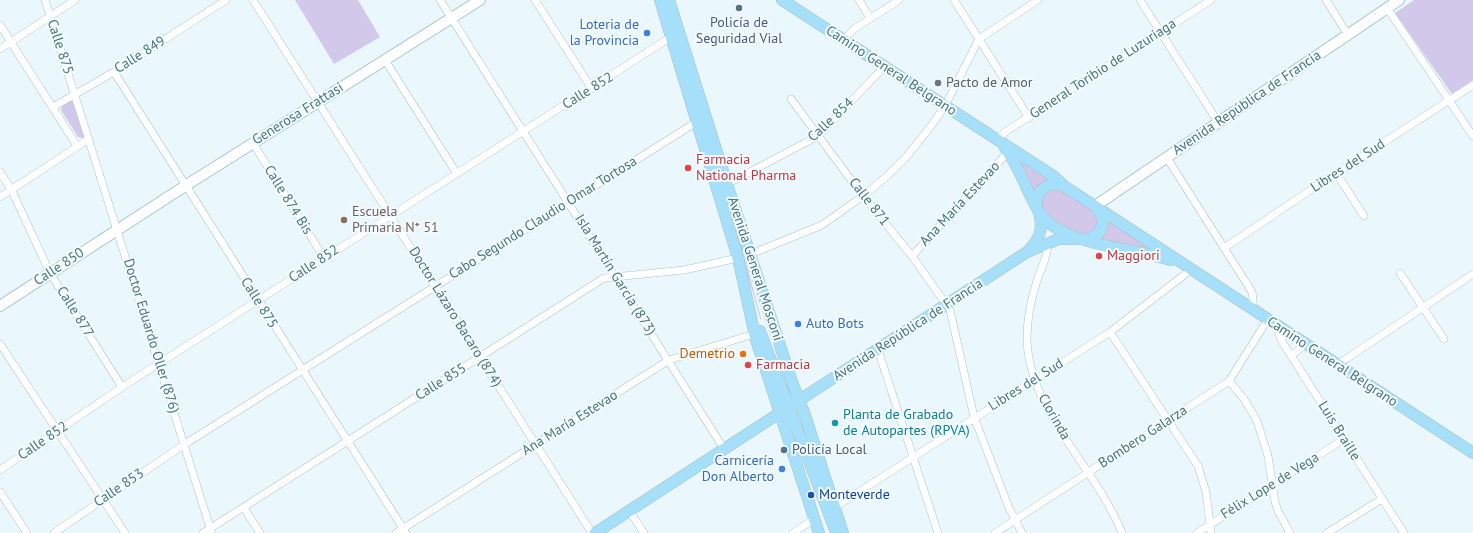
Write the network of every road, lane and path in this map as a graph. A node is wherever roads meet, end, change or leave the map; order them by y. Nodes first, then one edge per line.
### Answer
1 (45, 0) edge
2 (75, 0) edge
3 (226, 0) edge
4 (253, 0) edge
5 (440, 0) edge
6 (480, 0) edge
7 (535, 0) edge
8 (660, 0) edge
9 (669, 0) edge
10 (782, 0) edge
11 (859, 0) edge
12 (899, 0) edge
13 (954, 0) edge
14 (1038, 0) edge
15 (1140, 0) edge
16 (1211, 0) edge
17 (1326, 0) edge
18 (1399, 0) edge
19 (1387, 8) junction
20 (50, 16) junction
21 (451, 18) junction
22 (870, 18) junction
23 (0, 25) edge
24 (1161, 32) junction
25 (1348, 35) junction
26 (671, 37) junction
27 (979, 39) junction
28 (843, 40) junction
29 (10, 41) junction
30 (0, 49) edge
31 (385, 60) junction
32 (884, 67) junction
33 (114, 72) junction
34 (1473, 85) edge
35 (592, 89) junction
36 (75, 94) junction
37 (791, 99) dead end
38 (1448, 100) junction
39 (319, 101) junction
40 (945, 106) junction
41 (53, 107) junction
42 (1029, 118) junction
43 (698, 121) junction
44 (1218, 122) junction
45 (523, 132) junction
46 (818, 136) junction
47 (1473, 136) edge
48 (90, 139) junction
49 (999, 141) junction
50 (253, 143) junction
51 (77, 146) junction
52 (1008, 152) junction
53 (1167, 158) junction
54 (0, 172) edge
55 (1336, 173) junction
56 (457, 174) junction
57 (727, 184) junction
58 (185, 186) junction
59 (1064, 186) junction
60 (11, 189) junction
61 (863, 196) junction
62 (0, 197) edge
63 (568, 202) junction
64 (1097, 207) junction
65 (1038, 210) junction
66 (391, 215) junction
67 (1364, 216) dead end
68 (117, 229) junction
69 (1081, 239) junction
70 (1048, 243) junction
71 (1224, 248) junction
72 (1027, 252) junction
73 (751, 254) junction
74 (912, 256) junction
75 (324, 258) junction
76 (738, 258) junction
77 (1192, 269) junction
78 (50, 273) junction
79 (1400, 273) dead end
80 (1473, 274) edge
81 (616, 276) junction
82 (435, 286) junction
83 (258, 300) junction
84 (947, 304) junction
85 (0, 306) edge
86 (1423, 308) junction
87 (1251, 309) junction
88 (1268, 319) junction
89 (1279, 326) junction
90 (1110, 332) junction
91 (754, 334) junction
92 (1444, 339) dead end
93 (0, 344) edge
94 (1306, 344) junction
95 (878, 350) junction
96 (1291, 356) junction
97 (480, 357) junction
98 (669, 360) junction
99 (159, 363) junction
100 (1337, 365) junction
101 (303, 371) junction
102 (1034, 379) junction
103 (1229, 381) junction
104 (122, 387) junction
105 (800, 401) junction
106 (789, 407) junction
107 (779, 414) junction
108 (974, 417) junction
109 (1169, 420) junction
110 (57, 432) junction
111 (1344, 439) junction
112 (347, 441) junction
113 (185, 444) junction
114 (536, 444) junction
115 (724, 449) junction
116 (1473, 453) edge
117 (914, 458) junction
118 (0, 470) edge
119 (1088, 473) junction
120 (1272, 485) junction
121 (0, 492) edge
122 (1382, 499) junction
123 (102, 500) junction
124 (835, 507) junction
125 (244, 508) junction
126 (630, 512) junction
127 (814, 519) junction
128 (1015, 520) junction
129 (1210, 525) junction
130 (211, 531) edge
131 (404, 531) edge
132 (27, 533) edge
133 (54, 533) edge
134 (125, 533) edge
135 (203, 533) edge
136 (260, 533) edge
137 (396, 533) edge
138 (594, 533) edge
139 (644, 533) edge
140 (793, 533) edge
141 (819, 533) edge
142 (836, 533) edge
143 (843, 533) edge
144 (938, 533) edge
145 (995, 533) edge
146 (1022, 533) edge
147 (1122, 533) edge
148 (1197, 533) edge
149 (1211, 533) edge
150 (1290, 533) edge
151 (1327, 533) edge
152 (1404, 533) edge

1 - 20 street, Calle 875
2 - 20 street
3 - 33 street, Calle 849
4 - 39 street, Doctor Lázaro Bacaro (874)
5 - 21 street, Isla Martín García (873)
6 - 21 main road, Generosa Frattasi
7 - 35 street
8 - 26 main road, Avenida General Mosconi
9 - 57 main road, Avenida General Mosconi
10 - 28 main road, Camino General Belgrano
11 - 22 street
12 - 22 street
13 - 27 street
14 - 27 street
15 - 24 street
16 - 24 street, General Toribio de Luzuriaga
17 - 25 street
18 - 19 main road, Avenida República de Francia
19 - 25 main road, Avenida República de Francia
19 - 38 street
20 - 29 street
20 - 36 street, Calle 875
21 - 31 main road, Generosa Frattasi
21 - 45 street, Isla Martín García (873)
22 - 28 street
23 - 29 street
24 - 42 street, General Toribio de Luzuriaga
24 - 44 street
25 - 44 main road, Avenida República de Francia
26 - 35 street, Calle 852
26 - 43 main road, Avenida General Mosconi
27 - 40 street
27 - 42 street
28 - 32 main road, Camino General Belgrano
29 - 30 street
29 - 41 street
31 - 39 main road, Generosa Frattasi
31 - 56 street
32 - 40 main road, Camino General Belgrano
32 - 46 street, Calle 854
33 - 36 street, Calle 849
33 - 58 street, Calle 875
34 - 38 street, Libres del Sud
35 - 45 street, Calle 852
36 - 41 street, Calle 849
36 - 48 street, Calle 875
37 - 46 street, Calle 871
38 - 47 street
38 - 55 street, Libres del Sud
39 - 50 main road, Generosa Frattasi
39 - 66 street, Doctor Lázaro Bacaro (874)
40 - 49 main road, Camino General Belgrano
40 - 61 street
41 - 51 street
42 - 49 street, General Toribio de Luzuriaga
43 - 63 street, Cabo Segundo Claudio Omar Tortosa
43 - 76 main road, Avenida General Mosconi
44 - 53 main road, Avenida República de Francia
45 - 56 street, Calle 852
45 - 63 street, Isla Martín García (873)
46 - 57 street, Calle 854
46 - 61 street, Calle 871
48 - 51 street
48 - 68 street, Doctor Eduardo Oller (876)
49 - 52 main road, Camino General Belgrano
49 - 59 main road, Camino General Belgrano
50 - 58 main road, Generosa Frattasi
50 - 75 street, Calle 874 Bis
51 - 60 street
52 - 65 main road, Camino General Belgrano
52 - 74 street, Ana María Estevao
53 - 64 main road, Avenida República de Francia
53 - 71 street
54 - 60 street, Calle 877
55 - 67 street
55 - 71 street, Libres del Sud
56 - 66 street, Calle 852
57 - 73 main road, Avenida General Mosconi
58 - 68 main road, Generosa Frattasi
58 - 83 street, Calle 875
59 - 64 main road, Camino General Belgrano
59 - 65 main road
60 - 62 street
60 - 78 street, Calle 877
61 - 73 street
61 - 74 street, Calle 871
63 - 81 street, Isla Martín García (873)
63 - 82 street, Cabo Segundo Claudio Omar Tortosa
64 - 69 main road
64 - 77 main road, Camino General Belgrano
65 - 69 main road, Camino General Belgrano
65 - 72 main road, Avenida República de Francia
66 - 75 street, Calle 852
66 - 82 street, Doctor Lázaro Bacaro (874)
68 - 78 main road, Calle 850
68 - 99 street, Doctor Eduardo Oller (876)
69 - 70 main road, Avenida República de Francia
69 - 77 main road, Camino General Belgrano
70 - 72 main road, Avenida República de Francia
70 - 102 street, Clorinda
71 - 87 street
72 - 84 main road, Avenida República de Francia
73 - 105 main road, Avenida General Mosconi
74 - 84 street, Calle 871
75 - 83 street, Calle 852
76 - 81 street, Calle 855
76 - 91 main road, Avenida General Mosconi
76 - 106 main road
77 - 87 main road, Camino General Belgrano
77 - 90 street, Libres del Sud
78 - 85 main road, Calle 850
78 - 104 street, Calle 877
79 - 86 street
80 - 86 street
81 - 97 street, Calle 855
81 - 98 street, Isla Martín García (873)
82 - 97 street, Doctor Lázaro Bacaro (874)
82 - 101 street, Cabo Segundo Claudio Omar Tortosa
83 - 99 street, Calle 852
83 - 101 street, Calle 875
84 - 95 main road, Avenida República de Francia
84 - 108 street, Calle 871
86 - 92 street
86 - 100 street
87 - 88 main road, Camino General Belgrano
88 - 89 main road, Camino General Belgrano
88 - 103 street, Bombero Galarza
89 - 94 main road, Camino General Belgrano
89 - 96 street, Luis Braille
90 - 102 street, Libres del Sud
90 - 109 street
91 - 98 street, Ana María Estevao
91 - 107 main road, Avenida General Mosconi
93 - 110 street
94 - 96 street
94 - 100 main road, Camino General Belgrano
95 - 105 main road, Avenida República de Francia
95 - 117 street
96 - 111 street, Luis Braille
97 - 112 street, Calle 855
97 - 114 street, Doctor Lázaro Bacaro (874)
98 - 114 street, Ana María Estevao
98 - 115 street, Isla Martín García (873)
99 - 104 street, Calle 852
99 - 113 street, Doctor Eduardo Oller (876)
100 - 116 main road, Camino General Belgrano
101 - 112 street, Calle 875
101 - 113 street, Cabo Segundo Claudio Omar Tortosa
102 - 108 street, Libres del Sud
102 - 119 street, Clorinda
103 - 109 street, Bombero Galarza
103 - 120 street
104 - 110 street, Calle 852
105 - 106 main road, Avenida República de Francia
105 - 124 main road, Avenida General Mosconi
106 - 107 main road, Avenida República de Francia
106 - 142 main road
107 - 115 main road, Avenida República de Francia
107 - 127 main road, Avenida General Mosconi
108 - 117 street, Libres del Sud
108 - 128 street, Calle 871
109 - 119 street, Bombero Galarza
109 - 129 street
110 - 118 street, Calle 852
110 - 123 street
111 - 120 street, Félix Lope de Vega
111 - 122 street, Luis Braille
112 - 125 street, Calle 855
112 - 131 street, Calle 875
113 - 123 street, Calle 853
113 - 130 street, Doctor Eduardo Oller (876)
114 - 131 street, Ana María Estevao
114 - 138 street, Doctor Lázaro Bacaro (874)
115 - 126 main road, Avenida República de Francia
117 - 124 street, Libres del Sud
117 - 144 street
119 - 128 street, Bombero Galarza
119 - 147 street, Clorinda
120 - 129 street, Félix Lope de Vega
120 - 150 street
121 - 132 street
122 - 151 street
122 - 152 street, Luis Braille
123 - 133 street, Calle 853
123 - 134 street
124 - 143 main road, Avenida General Mosconi
125 - 130 street, Calle 855
125 - 136 street
126 - 138 main road, Avenida República de Francia
126 - 139 street
127 - 140 street
127 - 141 main road, Avenida General Mosconi
128 - 145 street, Bombero Galarza
128 - 146 street, Calle 871
129 - 148 street, Félix Lope de Vega
129 - 149 street
130 - 135 street, Calle 855
131 - 137 street, Ana María Estevao

